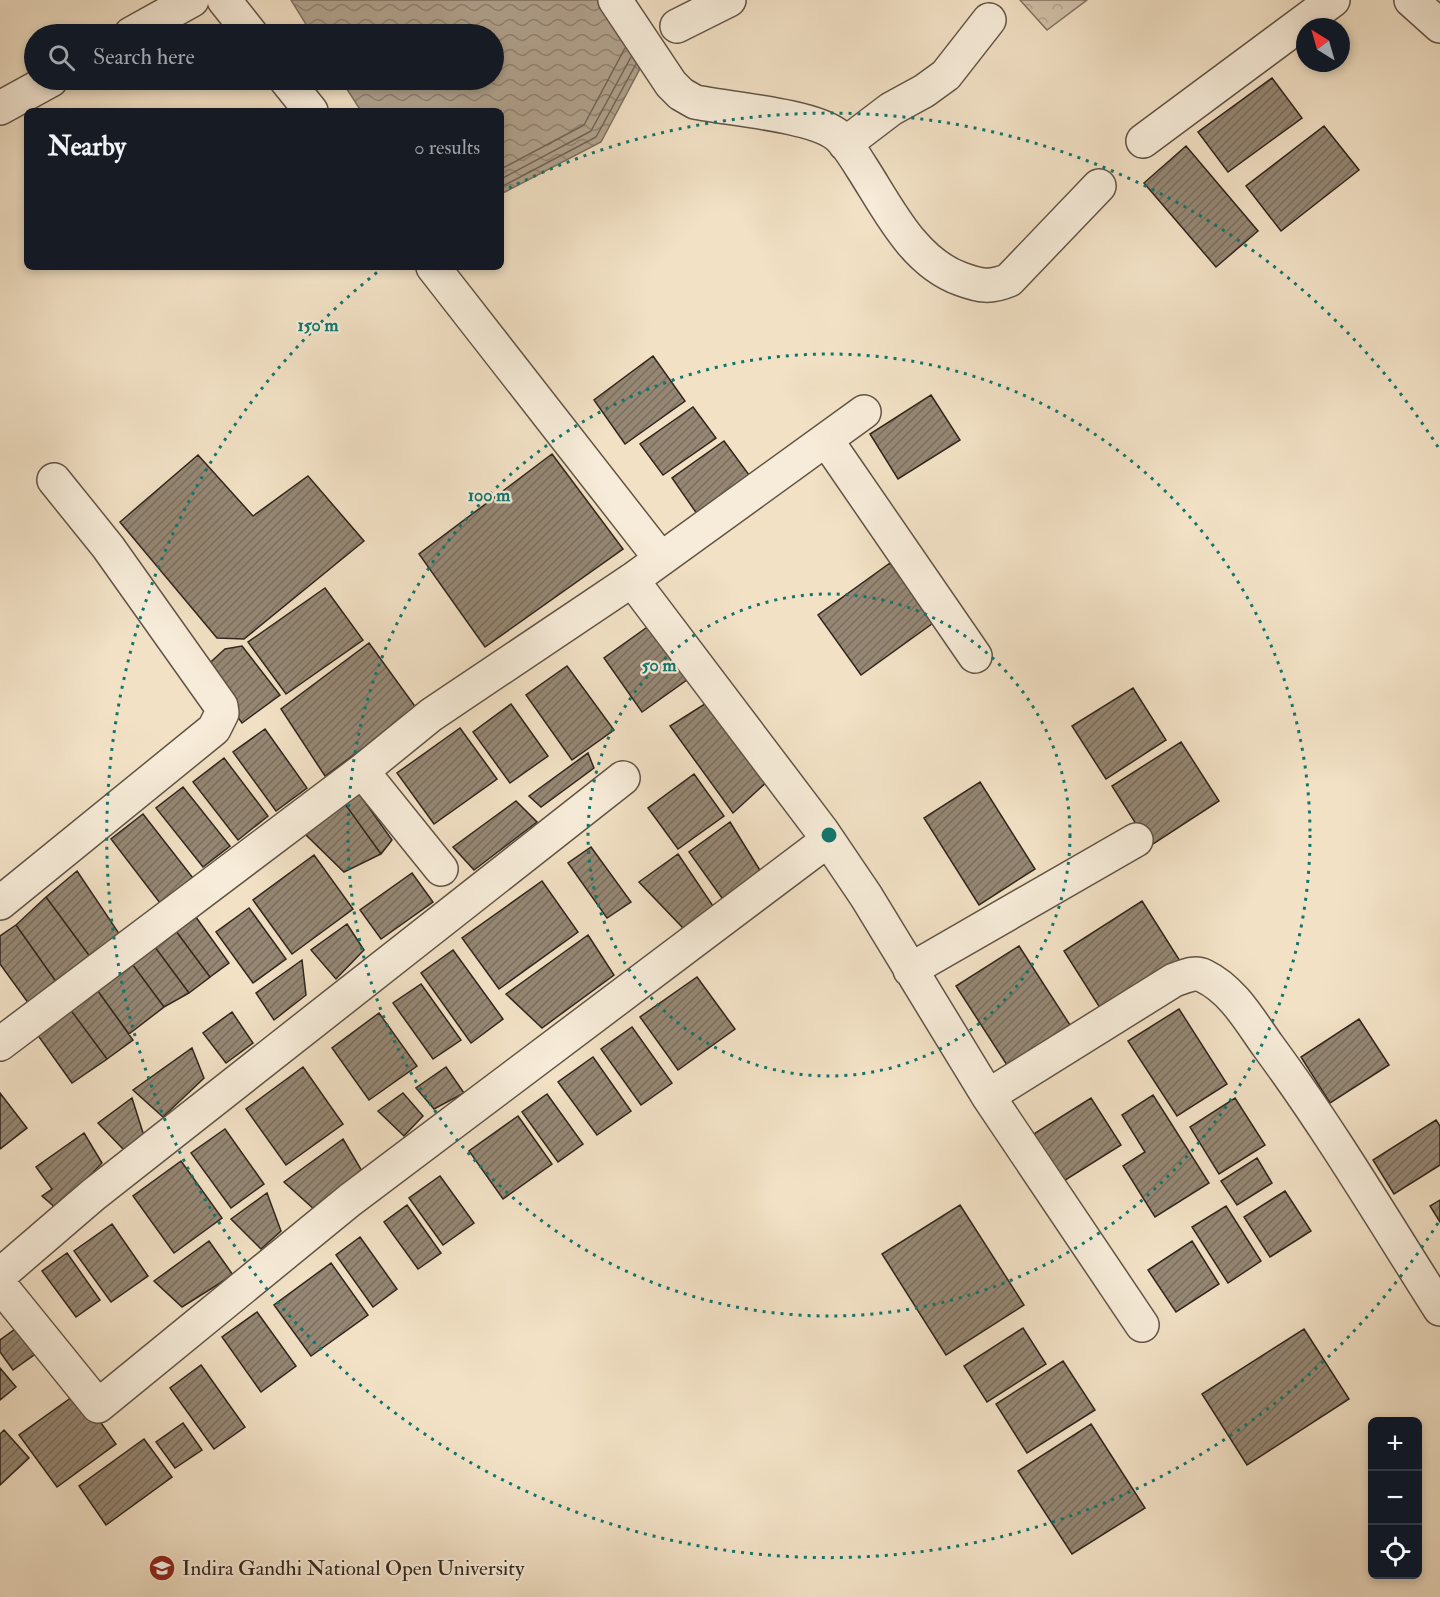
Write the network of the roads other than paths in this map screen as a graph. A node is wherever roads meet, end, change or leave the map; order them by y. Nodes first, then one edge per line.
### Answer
1 (192, 0) edge
2 (224, 0) edge
3 (615, 0) edge
4 (729, 0) edge
5 (1333, 0) edge
6 (1411, 0) edge
7 (989, 20) dead end
8 (149, 24) edge
9 (243, 24) edge
10 (677, 26) dead end
11 (1440, 26) edge
12 (33, 90) edge
13 (294, 90) edge
14 (0, 108) edge
15 (309, 108) edge
16 (1143, 141) dead end
17 (845, 144) junction
18 (1099, 186) dead end
19 (435, 270) edge
20 (864, 412) dead end
21 (827, 441) junction
22 (54, 480) dead end
23 (660, 559) junction
24 (632, 580) junction
25 (975, 656) dead end
26 (362, 771) junction
27 (622, 778) dead end
28 (828, 840) junction
29 (1136, 840) dead end
30 (441, 870) dead end
31 (0, 903) edge
32 (910, 970) junction
33 (0, 1044) edge
34 (988, 1096) junction
35 (0, 1275) edge
36 (0, 1286) edge
37 (1440, 1309) edge
38 (1142, 1325) dead end

1 - 8 street
2 - 9 street
3 - 17 street
4 - 10 street
5 - 16 street
6 - 11 street
7 - 17 street
12 - 14 street
13 - 15 street
17 - 18 street
19 - 23 street
20 - 21 street
21 - 23 street
21 - 25 street
22 - 31 street
23 - 24 street
24 - 26 street
24 - 28 street
26 - 30 street
26 - 33 street
27 - 35 street
28 - 32 street
28 - 36 street
29 - 32 street
32 - 34 street
34 - 37 street
34 - 38 street

